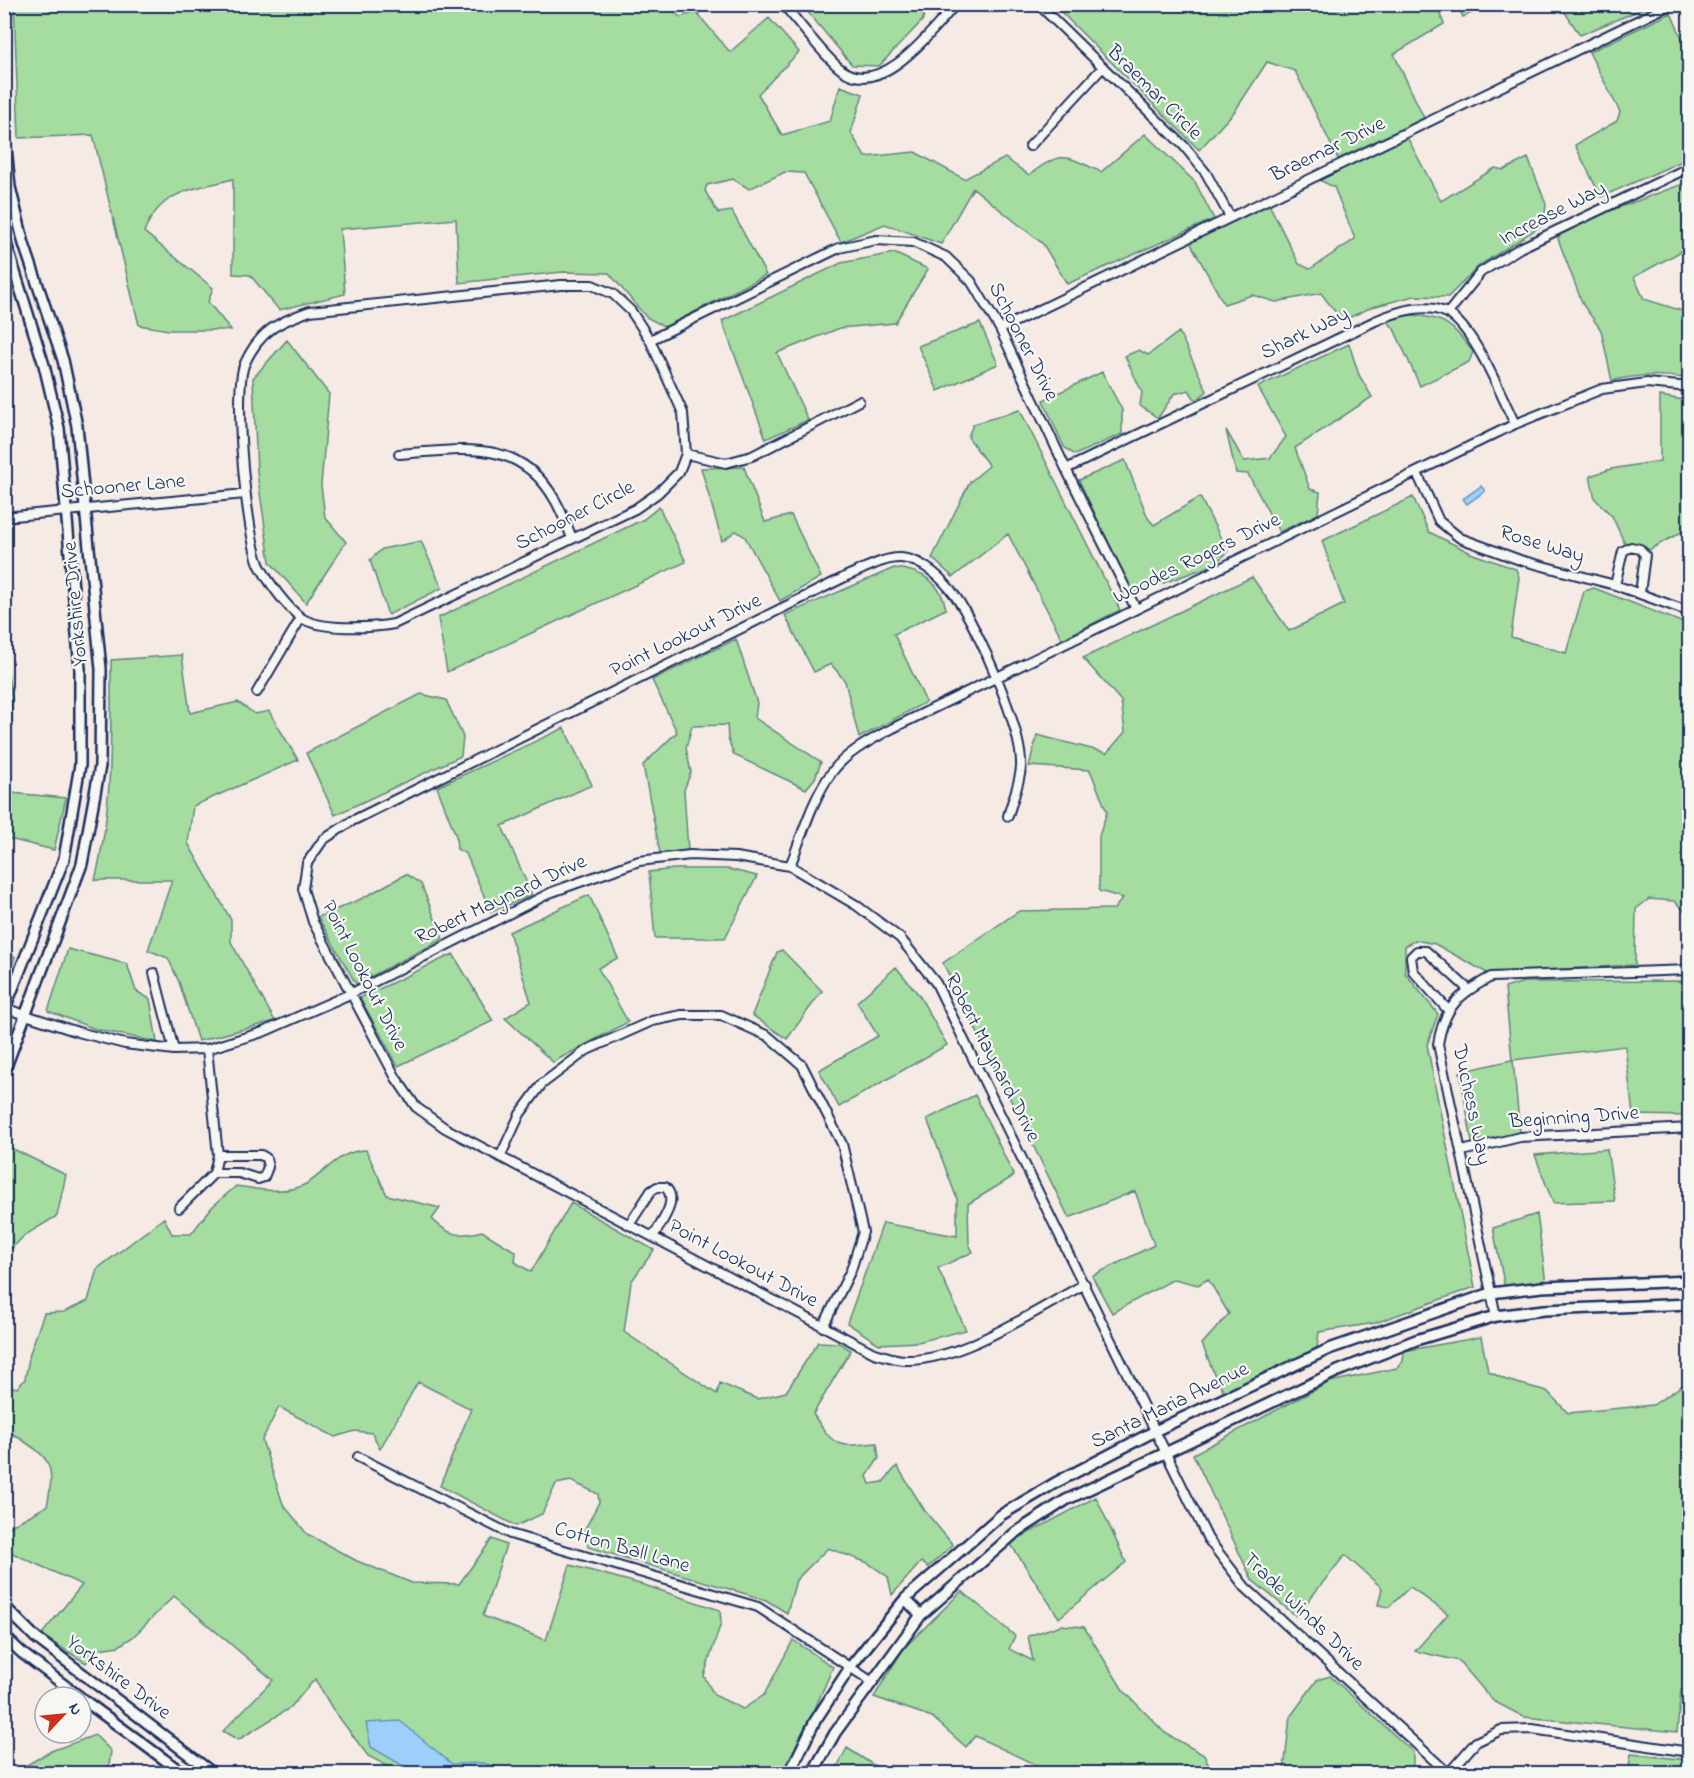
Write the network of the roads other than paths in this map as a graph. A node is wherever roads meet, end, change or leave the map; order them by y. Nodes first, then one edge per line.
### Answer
1 (783, 4) edge
2 (956, 4) edge
3 (1038, 4) edge
4 (1672, 4) edge
5 (1103, 67) junction
6 (4, 128) edge
7 (1030, 146) dead end
8 (1689, 167) edge
9 (1230, 217) junction
10 (4, 237) edge
11 (1448, 313) junction
12 (1000, 329) junction
13 (650, 340) junction
14 (1689, 387) edge
15 (859, 401) dead end
16 (1515, 424) junction
17 (399, 454) dead end
18 (686, 454) junction
19 (1066, 469) junction
20 (1417, 474) junction
21 (246, 494) junction
22 (85, 509) junction
23 (66, 510) junction
24 (4, 517) edge
25 (572, 538) junction
26 (1615, 585) junction
27 (1640, 593) junction
28 (1136, 609) junction
29 (1689, 612) edge
30 (301, 618) junction
31 (996, 677) junction
32 (257, 692) dead end
33 (1008, 816) dead end
34 (790, 867) junction
35 (1689, 970) edge
36 (154, 973) dead end
37 (1468, 989) junction
38 (350, 993) junction
39 (5, 1009) edge
40 (1449, 1010) junction
41 (24, 1016) junction
42 (207, 1049) junction
43 (174, 1050) junction
44 (4, 1072) edge
45 (1689, 1128) edge
46 (1462, 1151) junction
47 (218, 1155) junction
48 (500, 1157) junction
49 (214, 1173) junction
50 (179, 1208) dead end
51 (629, 1225) junction
52 (653, 1237) junction
53 (1689, 1281) edge
54 (1085, 1284) junction
55 (1491, 1293) junction
56 (1689, 1304) edge
57 (1496, 1316) junction
58 (823, 1327) junction
59 (1157, 1430) junction
60 (1167, 1451) junction
61 (358, 1457) dead end
62 (905, 1599) junction
63 (4, 1606) edge
64 (921, 1615) junction
65 (4, 1636) edge
66 (851, 1666) junction
67 (871, 1681) junction
68 (63, 1685) edge
69 (93, 1707) edge
70 (1689, 1752) edge
71 (209, 1772) edge
72 (184, 1773) edge
73 (789, 1773) edge
74 (812, 1773) edge
75 (1448, 1773) edge

1 - 2 street
3 - 5 street, Braemar Circle
4 - 9 street, Braemar Drive
5 - 7 street
5 - 9 street, Braemar Circle
6 - 22 street, Yorkshire Drive
8 - 11 street, Increase Way
9 - 12 street, Braemar Drive
10 - 23 street, Yorkshire Drive
11 - 16 street
11 - 19 street, Shark Way
12 - 13 street, Schooner Drive
12 - 19 street, Schooner Drive
13 - 18 street
13 - 21 street
14 - 16 street, Woodes Rogers Drive
15 - 18 street
16 - 20 street, Woodes Rogers Drive
17 - 25 street
18 - 25 street, Schooner Circle
19 - 28 street, Schooner Drive
20 - 26 street, Rose Way
20 - 28 street, Woodes Rogers Drive
21 - 22 street, Schooner Lane
21 - 30 street
22 - 23 street, Schooner Lane
22 - 41 street, Yorkshire Drive
23 - 24 street, Schooner Lane
23 - 39 street, Yorkshire Drive
25 - 30 street, Schooner Circle
26 - 27 street, Rose Way
26 - 27 street
27 - 29 street, Rose Way
28 - 31 street, Woodes Rogers Drive
30 - 32 street
31 - 33 street, Point Lookout Drive
31 - 34 street, Woodes Rogers Drive
31 - 38 street, Point Lookout Drive
34 - 38 street, Robert Maynard Drive
34 - 54 street, Robert Maynard Drive
35 - 37 street, Duchess Way
36 - 43 street
37 - 40 street, Duchess Way
37 - 40 street
38 - 42 street, Robert Maynard Drive
38 - 48 street, Point Lookout Drive
39 - 41 street, Robert Maynard Drive
40 - 46 street, Duchess Way
41 - 43 street, Robert Maynard Drive
41 - 44 street, Yorkshire Drive
42 - 43 street, Robert Maynard Drive
42 - 47 street
45 - 46 street, Beginning Drive
46 - 55 street, Duchess Way
47 - 49 street
47 - 49 street
48 - 51 street, Point Lookout Drive
48 - 58 street
49 - 50 street
51 - 52 street, Point Lookout Drive
51 - 52 street
52 - 58 street, Point Lookout Drive
53 - 55 street, Santa Maria Avenue
54 - 58 street, Point Lookout Drive
54 - 59 street, Robert Maynard Drive
55 - 57 street, Duchess Way
55 - 59 street, Santa Maria Avenue
56 - 57 street, Santa Maria Avenue
57 - 60 street, Santa Maria Avenue
59 - 60 street, Robert Maynard Drive
59 - 62 street, Santa Maria Avenue
60 - 64 street, Santa Maria Avenue
60 - 75 street, Trade Winds Drive
61 - 66 street, Cotton Ball Lane
62 - 64 street
62 - 66 street, Santa Maria Avenue
63 - 71 street, Yorkshire Drive
64 - 67 street, Santa Maria Avenue
65 - 68 street, Yorkshire Drive
66 - 67 street, Cotton Ball Lane
66 - 73 street, Santa Maria Avenue
67 - 74 street, Santa Maria Avenue
69 - 72 street, Yorkshire Drive
70 - 75 street

